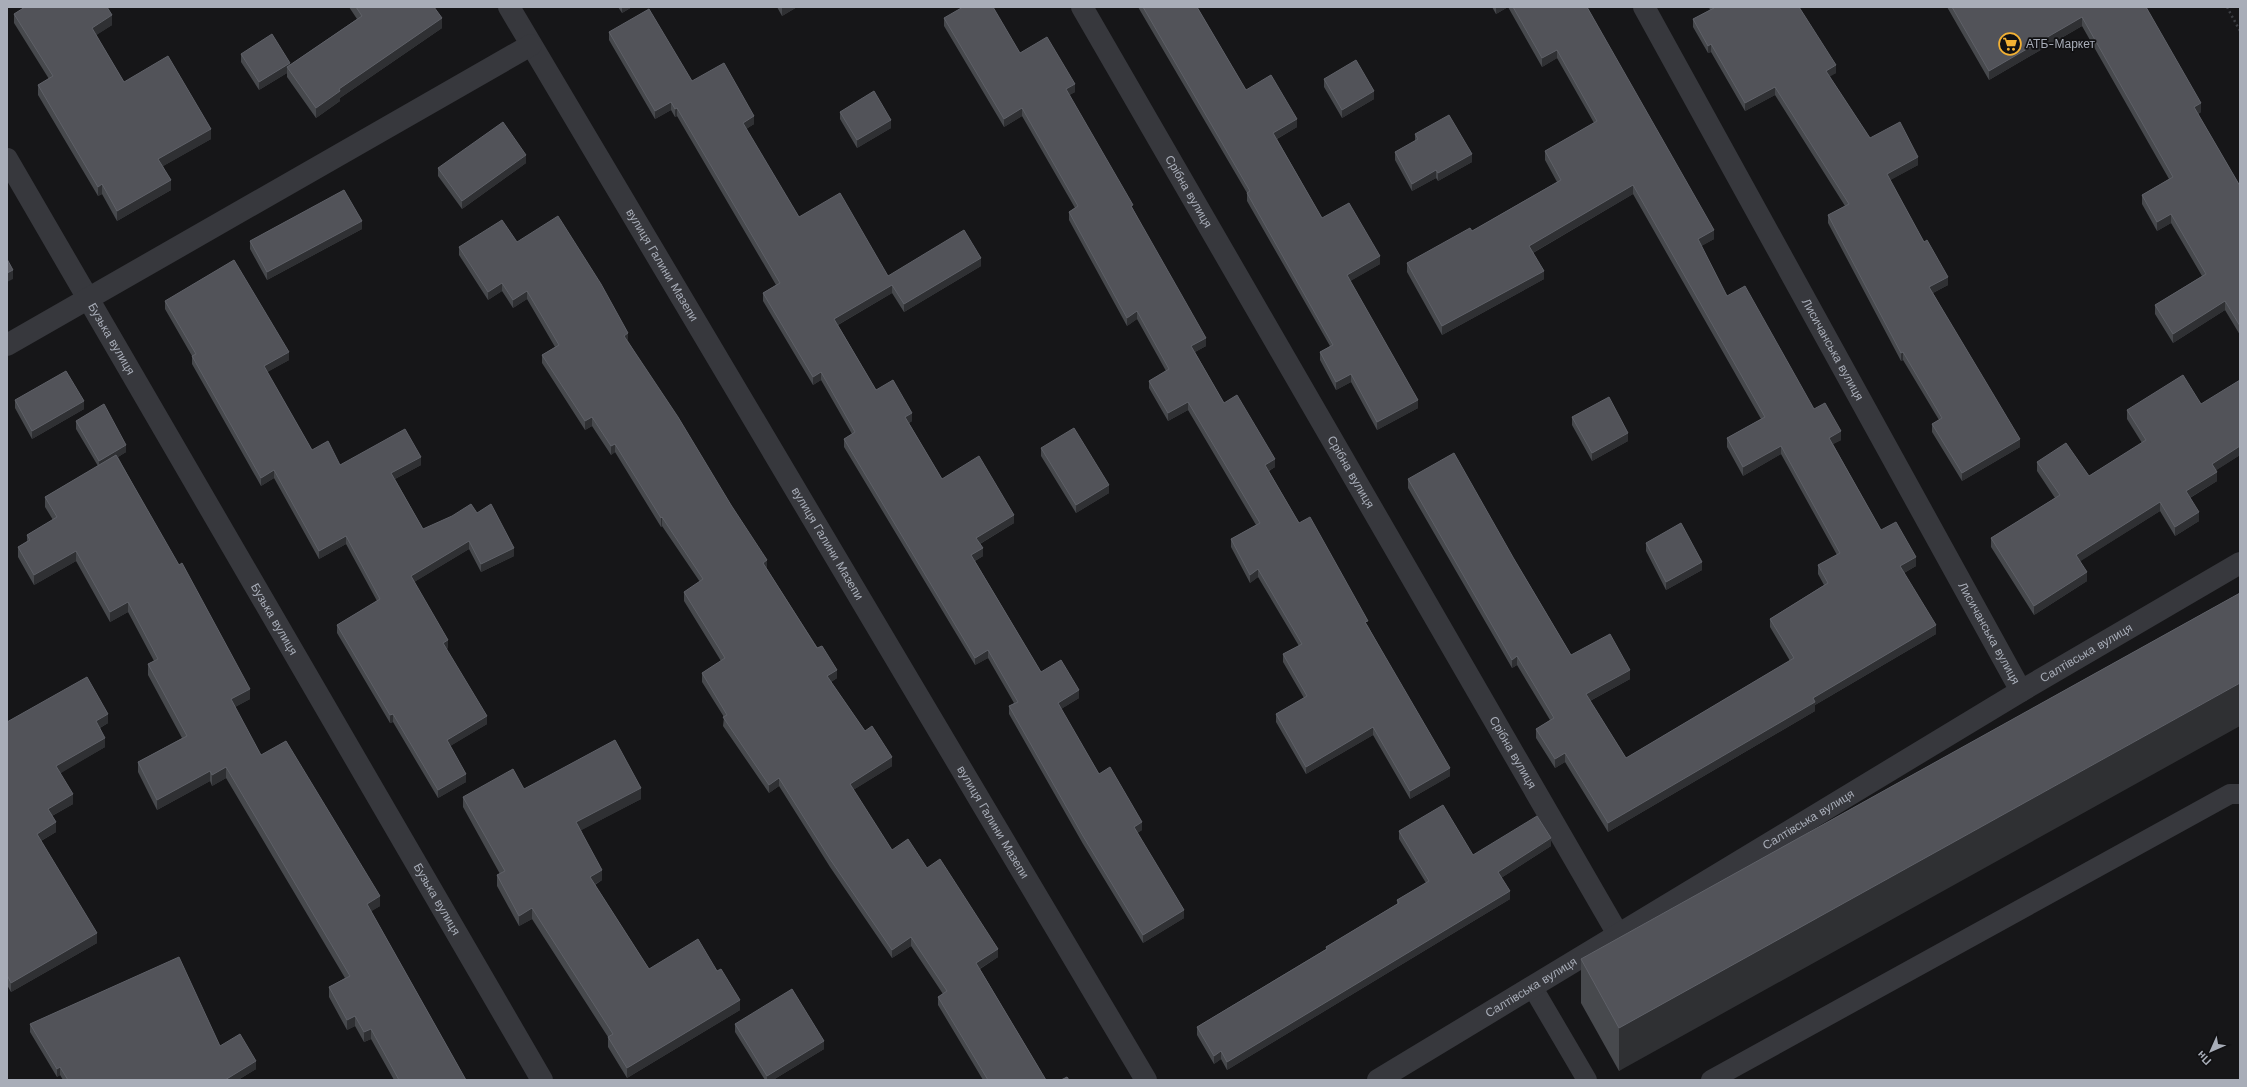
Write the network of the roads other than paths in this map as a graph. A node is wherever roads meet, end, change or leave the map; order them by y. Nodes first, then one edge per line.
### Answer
1 (510, 7) edge
2 (1082, 7) edge
3 (1644, 7) edge
4 (531, 45) junction
5 (7, 159) edge
6 (87, 299) junction
7 (7, 345) edge
8 (2240, 562) edge
9 (2021, 691) junction
10 (2240, 794) edge
11 (1619, 936) junction
12 (1533, 988) junction
13 (542, 1080) edge
14 (1146, 1080) edge
15 (1378, 1080) edge
16 (1587, 1080) edge
17 (1711, 1080) edge

1 - 4 street, вулиця Галини Мазепи
2 - 11 street, Срібна вулиця
3 - 9 street, Лисичанська вулиця
4 - 6 street
4 - 14 street, вулиця Галини Мазепи
5 - 6 street, Бузька вулиця
6 - 7 street
6 - 13 street, Бузька вулиця
8 - 9 street, Салтівська вулиця
9 - 11 street, Салтівська вулиця
10 - 17 lane
11 - 12 street, Салтівська вулиця
12 - 15 street, Салтівська вулиця
12 - 16 lane

